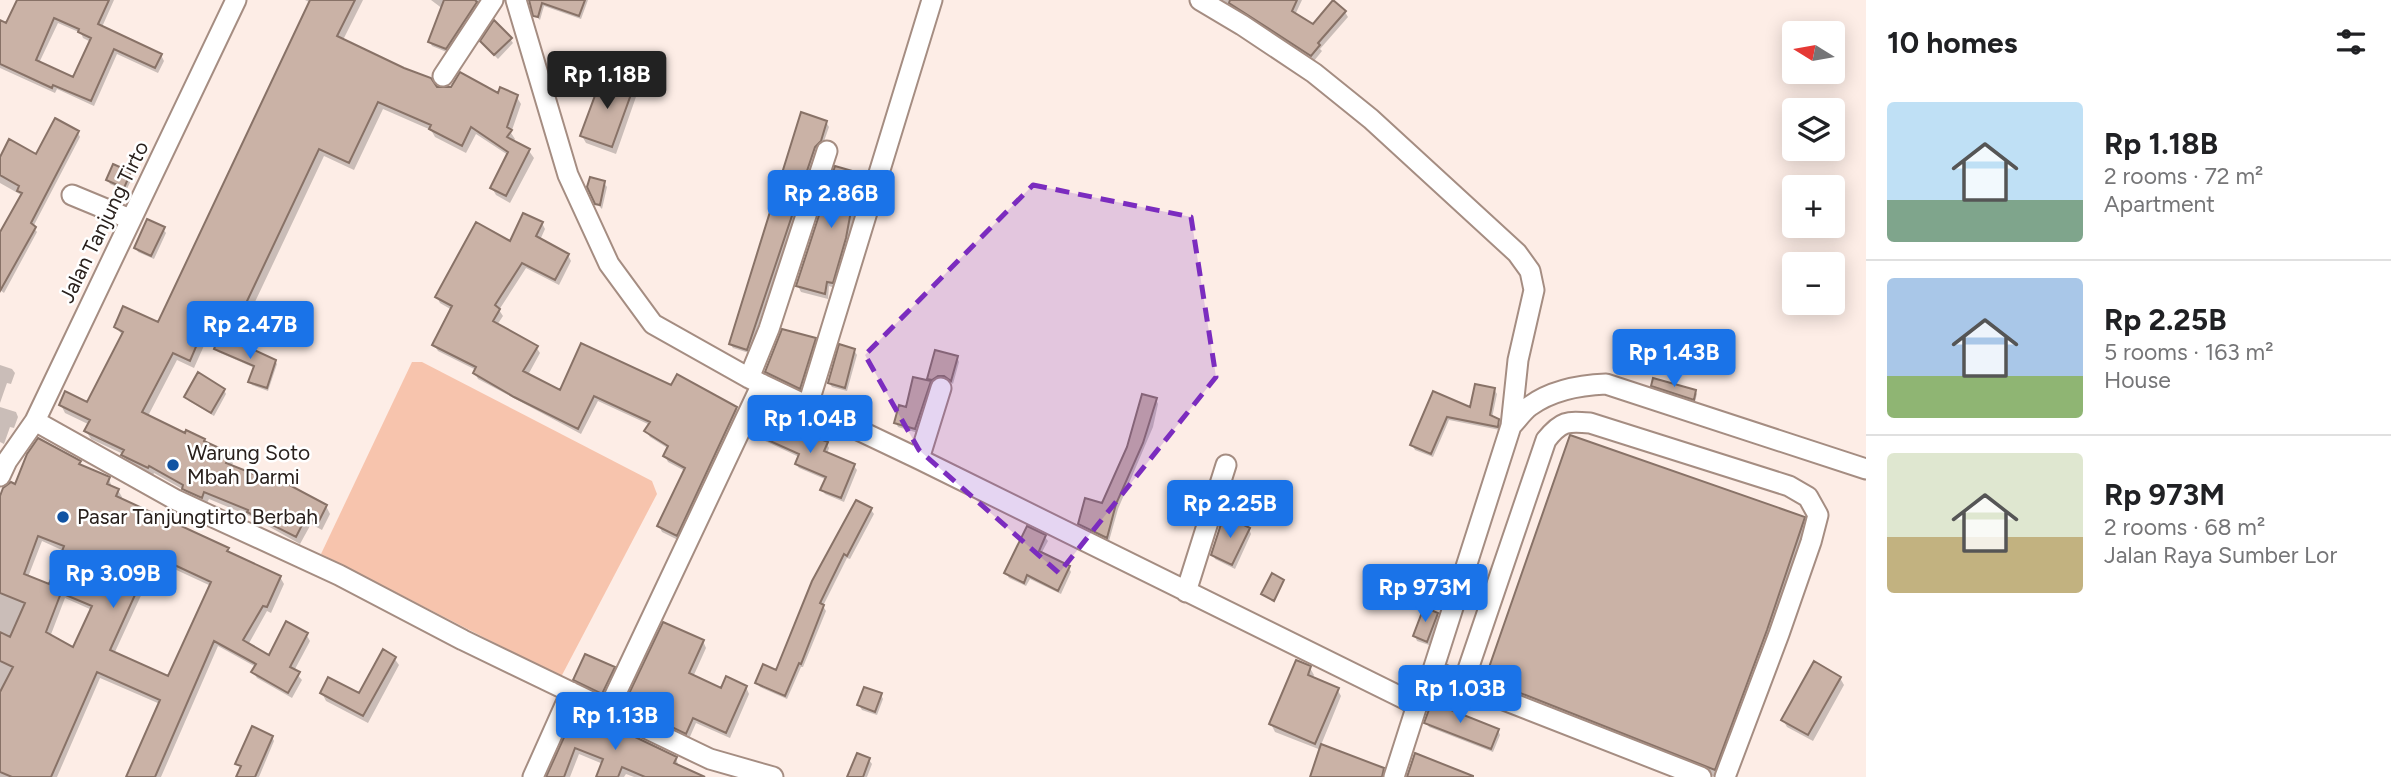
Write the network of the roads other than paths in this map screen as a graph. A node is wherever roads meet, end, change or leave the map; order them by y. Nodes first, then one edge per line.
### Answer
1 (236, 0) edge
2 (493, 0) edge
3 (516, 0) edge
4 (932, 0) edge
5 (1200, 0) edge
6 (443, 76) dead end
7 (827, 151) dead end
8 (72, 195) dead end
9 (130, 219) junction
10 (756, 381) junction
11 (941, 388) dead end
12 (808, 405) junction
13 (35, 421) junction
14 (1511, 426) junction
15 (919, 459) junction
16 (2, 465) edge
17 (1226, 465) dead end
18 (1866, 469) edge
19 (1186, 592) junction
20 (1433, 670) junction
21 (1463, 684) junction
22 (571, 692) junction
23 (1417, 705) junction
24 (608, 710) junction
25 (533, 777) edge
26 (773, 777) edge
27 (1394, 777) edge
28 (1701, 777) edge
29 (1725, 777) edge

1 - 9 street, Jalan Tanjung Tirto
2 - 6 street
3 - 10 street
4 - 12 street
5 - 14 street
7 - 10 street
8 - 9 street
9 - 13 street, Jalan Tanjung Tirto
10 - 12 street
10 - 24 street
11 - 15 street
12 - 15 street
13 - 16 street, Jalan Tanjung Tirto
13 - 22 street
14 - 18 street
14 - 20 street
15 - 19 street
17 - 19 street
19 - 23 street
20 - 21 street
20 - 23 street
21 - 28 street
21 - 29 street
22 - 24 street
22 - 25 street
23 - 27 street
24 - 26 street

